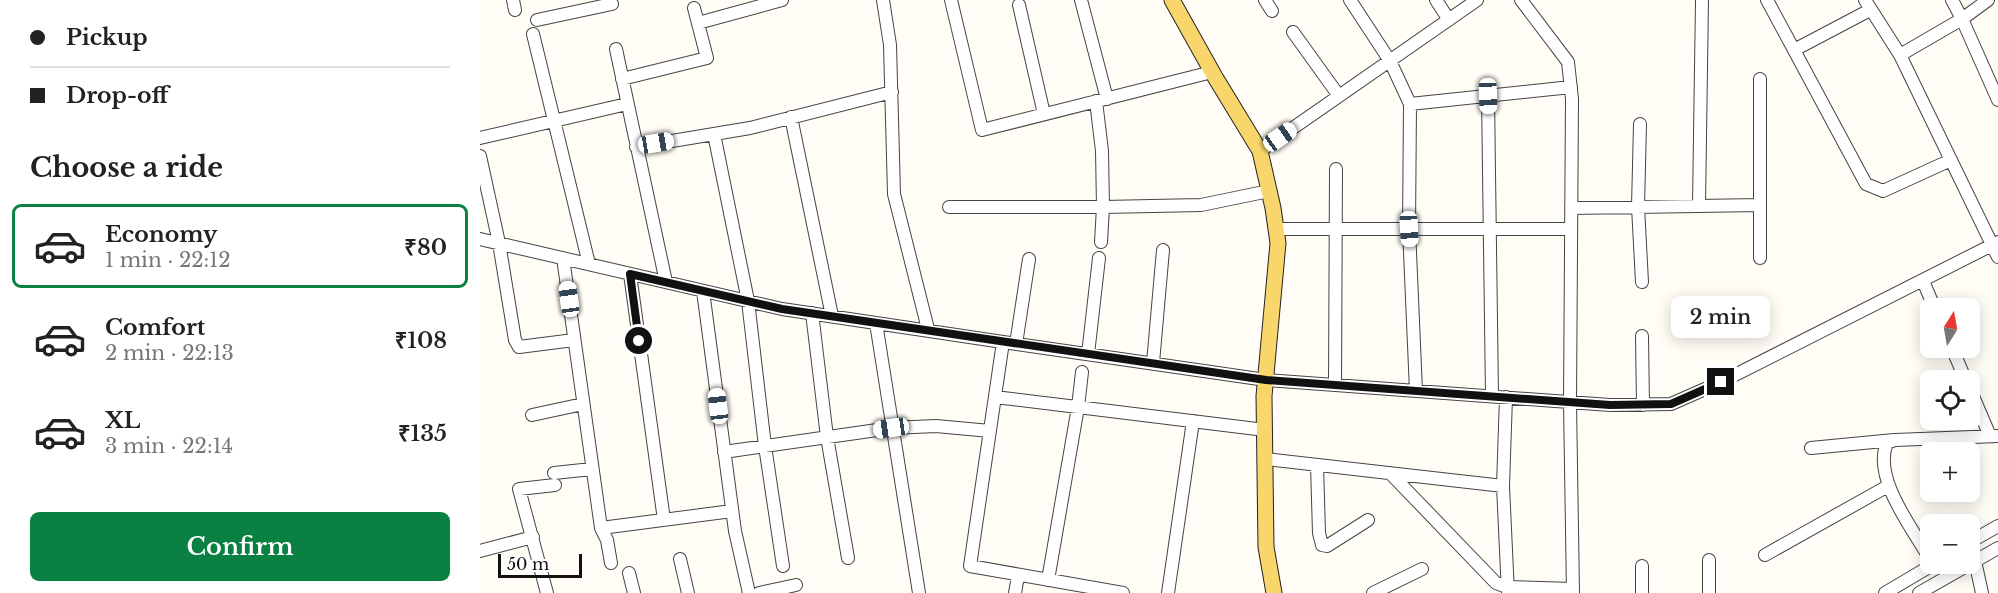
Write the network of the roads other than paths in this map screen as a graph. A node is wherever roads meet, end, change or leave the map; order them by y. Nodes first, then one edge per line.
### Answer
1 (782, 0) edge
2 (883, 0) edge
3 (951, 0) edge
4 (1081, 0) edge
5 (1172, 0) edge
6 (1265, 0) edge
7 (1350, 0) edge
8 (1436, 0) edge
9 (1478, 0) edge
10 (1521, 0) edge
11 (1702, 0) edge
12 (1767, 0) edge
13 (1952, 0) edge
14 (1988, 0) edge
15 (1019, 5) dead end
16 (1868, 5) edge
17 (612, 6) edge
18 (694, 8) dead end
19 (1272, 11) dead end
20 (1962, 19) junction
21 (537, 20) dead end
22 (1449, 20) junction
23 (698, 23) junction
24 (1293, 32) dead end
25 (533, 34) dead end
26 (615, 49) dead end
27 (1794, 50) junction
28 (1900, 55) junction
29 (1390, 61) junction
30 (1212, 72) junction
31 (622, 79) junction
32 (1760, 79) dead end
33 (1571, 87) junction
34 (892, 92) junction
35 (1339, 96) junction
36 (1488, 96) junction
37 (1102, 100) junction
38 (1998, 100) edge
39 (627, 104) junction
40 (1410, 105) junction
41 (1044, 114) junction
42 (791, 117) junction
43 (555, 121) junction
44 (1640, 124) dead end
45 (714, 134) junction
46 (480, 138) edge
47 (636, 147) junction
48 (1260, 150) junction
49 (480, 156) edge
50 (1951, 160) junction
51 (1335, 169) dead end
52 (1269, 191) junction
53 (1699, 205) junction
54 (1760, 205) junction
55 (949, 207) dead end
56 (1103, 207) junction
57 (1638, 207) junction
58 (1571, 208) junction
59 (1276, 229) junction
60 (1335, 229) junction
61 (1409, 229) junction
62 (1492, 229) junction
63 (1571, 229) junction
64 (480, 239) edge
65 (1101, 242) dead end
66 (499, 243) junction
67 (1995, 243) edge
68 (1163, 250) dead end
69 (1998, 257) edge
70 (563, 258) junction
71 (1099, 258) dead end
72 (1760, 258) dead end
73 (1029, 259) dead end
74 (589, 264) junction
75 (630, 274) junction
76 (1923, 281) junction
77 (666, 282) junction
78 (1642, 282) dead end
79 (703, 291) junction
80 (1930, 298) edge
81 (748, 301) junction
82 (812, 313) junction
83 (832, 316) junction
84 (876, 323) junction
85 (928, 329) junction
86 (1642, 336) dead end
87 (574, 340) junction
88 (1003, 342) junction
89 (1016, 344) junction
90 (1089, 354) junction
91 (1152, 363) junction
92 (1082, 372) dead end
93 (1266, 380) junction
94 (1335, 385) junction
95 (1416, 391) junction
96 (1492, 396) junction
97 (995, 397) junction
98 (1506, 397) junction
99 (1570, 402) junction
100 (583, 404) junction
101 (1643, 405) junction
102 (1078, 407) junction
103 (1980, 409) edge
104 (532, 415) dead end
105 (1193, 421) junction
106 (891, 428) junction
107 (1265, 430) junction
108 (990, 431) junction
109 (1994, 436) edge
110 (827, 437) junction
111 (1895, 440) junction
112 (765, 446) junction
113 (1811, 448) dead end
114 (724, 452) junction
115 (1266, 459) junction
116 (1317, 465) junction
117 (592, 469) junction
118 (1390, 473) junction
119 (1503, 486) junction
120 (1888, 486) junction
121 (732, 512) junction
122 (664, 520) junction
123 (1368, 520) dead end
124 (1998, 526) edge
125 (601, 528) junction
126 (1980, 536) edge
127 (533, 537) junction
128 (1920, 542) edge
129 (1998, 548) edge
130 (480, 551) edge
131 (1766, 555) dead end
132 (848, 558) dead end
133 (1980, 558) edge
134 (680, 559) dead end
135 (1709, 560) dead end
136 (611, 563) dead end
137 (783, 566) dead end
138 (1642, 566) dead end
139 (1422, 568) dead end
140 (1920, 572) edge
141 (629, 573) dead end
142 (1952, 574) edge
143 (1978, 574) edge
144 (1018, 576) junction
145 (1048, 580) junction
146 (796, 585) dead end
147 (1507, 590) edge
148 (1573, 591) edge
149 (547, 593) edge
150 (634, 593) edge
151 (688, 593) edge
152 (749, 593) edge
153 (759, 593) edge
154 (919, 593) edge
155 (1015, 593) edge
156 (1123, 593) edge
157 (1168, 593) edge
158 (1274, 593) edge
159 (1373, 593) edge
160 (1642, 593) edge
161 (1709, 593) edge
162 (1885, 593) edge
163 (1919, 593) edge
164 (1982, 593) edge

1 - 23 street
2 - 34 street
3 - 41 street
4 - 37 street
5 - 30 main road
6 - 19 street
7 - 29 street
8 - 22 street
9 - 22 street
10 - 33 street
11 - 53 street
12 - 27 street
13 - 20 street
14 - 20 street
15 - 41 street
16 - 27 street
16 - 28 street
17 - 21 street
18 - 23 street
20 - 28 street
20 - 38 street
22 - 29 street
23 - 31 street
24 - 35 street
25 - 43 street
26 - 31 street
27 - 50 street
28 - 50 street
29 - 35 street
29 - 40 street
30 - 37 street
30 - 48 main road
31 - 39 street
32 - 54 street
33 - 36 street
33 - 58 street
34 - 42 street
34 - 85 street
35 - 48 street
36 - 40 street
36 - 62 street
37 - 41 street
37 - 56 street
39 - 43 street
39 - 47 street
40 - 61 street
42 - 45 street
42 - 83 street
43 - 46 street
43 - 74 street
44 - 57 street
45 - 47 street
45 - 81 street
47 - 77 street
48 - 52 main road
49 - 66 street
50 - 67 street
51 - 60 street
52 - 56 street
52 - 59 main road
53 - 54 street
53 - 57 street
54 - 72 street
55 - 56 street
56 - 65 street
57 - 58 street
57 - 78 street
58 - 63 street
59 - 60 street
59 - 93 main road
60 - 61 street
60 - 94 street
61 - 62 street
61 - 95 street
62 - 63 street
62 - 96 street
63 - 99 street
64 - 66 street
66 - 70 street
66 - 87 street
67 - 69 street
67 - 76 street
68 - 91 street
70 - 74 street
70 - 87 street
71 - 90 street
73 - 89 street
74 - 75 street
75 - 77 street
75 - 122 street
76 - 80 street
76 - 101 street
77 - 79 street
79 - 81 street
79 - 114 street
81 - 82 street
81 - 112 street
82 - 83 street
82 - 110 street
83 - 84 street
84 - 85 street
84 - 106 street
85 - 88 street
86 - 101 street
87 - 100 street
88 - 89 street
88 - 97 street
89 - 90 street
90 - 91 street
91 - 93 street
92 - 102 street
93 - 94 street
93 - 107 main road
94 - 95 street
95 - 96 street
96 - 98 street
97 - 102 street
97 - 108 street
98 - 99 street
98 - 119 street
99 - 101 street
99 - 148 street
100 - 104 street
100 - 117 street
102 - 105 street
102 - 145 street
103 - 109 street
105 - 107 street
105 - 157 street
106 - 108 street
106 - 110 street
106 - 154 street
107 - 115 main road
108 - 144 street
109 - 111 street
110 - 112 street
110 - 132 street
111 - 113 street
111 - 120 street
112 - 114 street
112 - 137 street
114 - 121 street
115 - 116 street
115 - 158 main road
116 - 118 street
116 - 123 street
117 - 125 street
117 - 127 street
118 - 119 street
118 - 147 street
119 - 147 street
120 - 128 street
120 - 131 street
121 - 122 street
121 - 152 street
122 - 125 street
124 - 126 street
125 - 136 street
127 - 130 street
127 - 149 street
129 - 133 street
134 - 151 street
135 - 161 street
138 - 160 street
139 - 159 street
140 - 162 street
141 - 150 street
142 - 163 street
143 - 164 street
144 - 145 street
144 - 155 street
145 - 156 street
146 - 153 street
147 - 148 street

